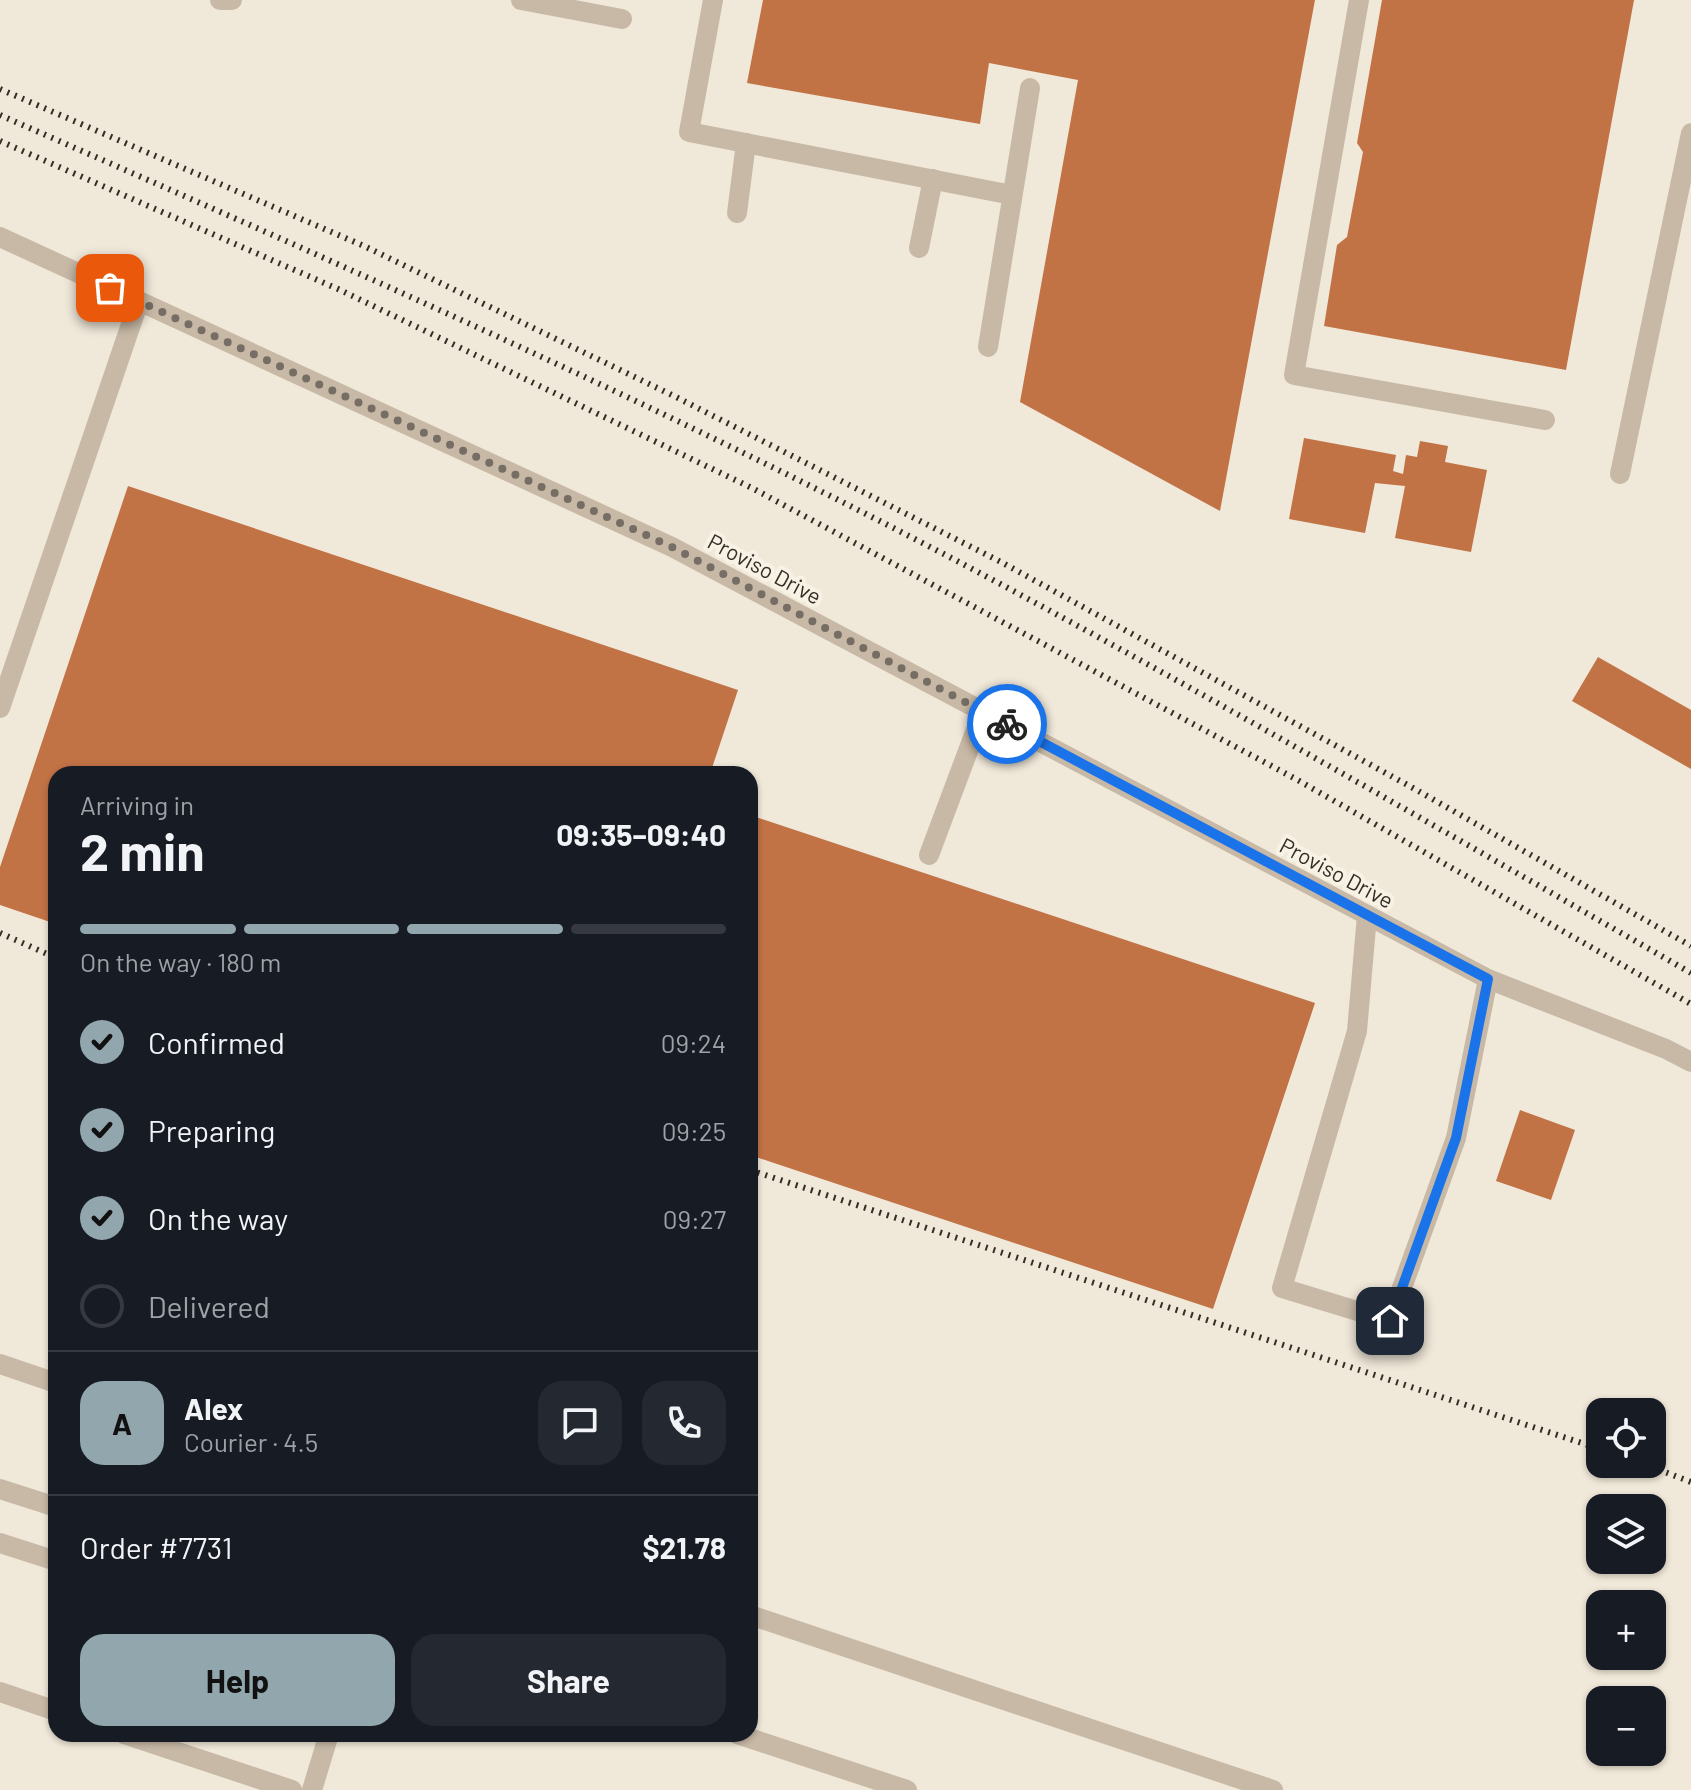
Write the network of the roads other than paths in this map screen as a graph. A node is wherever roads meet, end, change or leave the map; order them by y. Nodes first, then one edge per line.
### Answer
1 (220, 0) edge
2 (232, 0) edge
3 (521, 0) edge
4 (713, 0) edge
5 (1359, 0) edge
6 (622, 19) dead end
7 (1030, 88) dead end
8 (1691, 133) edge
9 (746, 143) junction
10 (933, 179) junction
11 (1012, 195) junction
12 (737, 213) dead end
13 (0, 237) edge
14 (919, 248) dead end
15 (139, 301) junction
16 (988, 347) dead end
17 (1545, 420) dead end
18 (1620, 474) dead end
19 (0, 708) edge
20 (983, 711) junction
21 (929, 855) dead end
22 (1367, 915) junction
23 (1488, 979) junction
24 (1691, 1062) edge
25 (0, 1364) edge
26 (48, 1380) edge
27 (0, 1489) edge
28 (48, 1504) edge
29 (0, 1543) edge
30 (48, 1558) edge
31 (758, 1618) edge
32 (0, 1692) edge
33 (48, 1708) edge
34 (758, 1741) edge
35 (148, 1742) edge
36 (327, 1742) edge
37 (292, 1790) edge
38 (312, 1790) edge
39 (907, 1790) edge
40 (1273, 1790) edge

1 - 2 street
3 - 6 street
4 - 9 street
5 - 17 street
7 - 11 street
8 - 18 street
9 - 10 street
9 - 12 street
10 - 11 street
10 - 14 street
11 - 16 street
13 - 15 street, Proviso Drive
15 - 19 street
15 - 20 street, Proviso Drive
20 - 21 street
20 - 22 street, Proviso Drive
22 - 23 street, Proviso Drive
22 - 23 street
23 - 24 street, Proviso Drive
25 - 26 street
27 - 28 street
29 - 30 street
31 - 40 street
32 - 33 street
34 - 39 street
35 - 37 street
36 - 38 street

